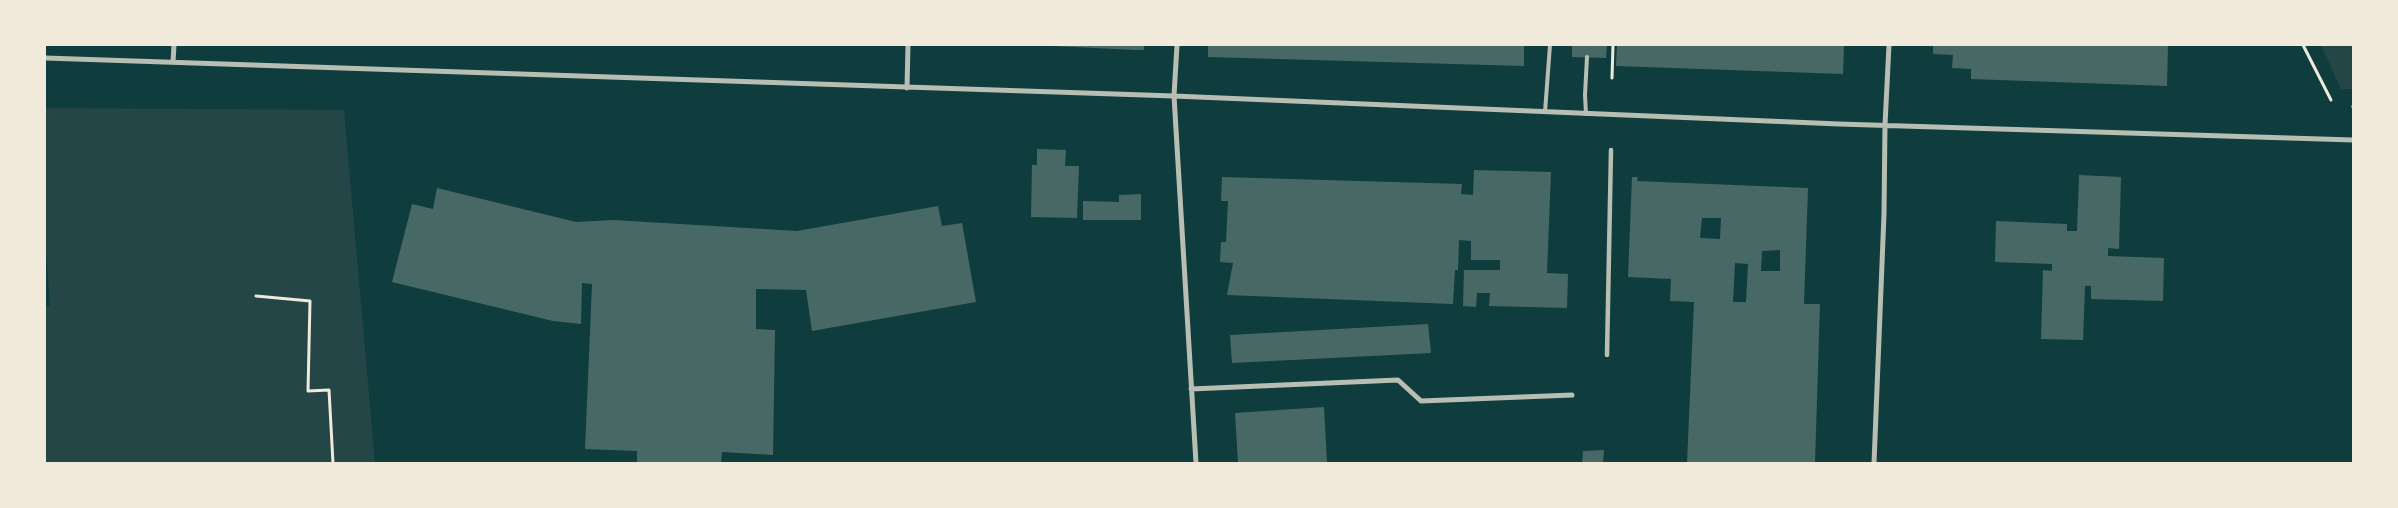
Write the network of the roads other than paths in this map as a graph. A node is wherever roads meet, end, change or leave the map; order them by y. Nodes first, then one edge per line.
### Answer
1 (174, 45) edge
2 (908, 45) edge
3 (1177, 45) edge
4 (1550, 45) edge
5 (1890, 45) edge
6 (1587, 57) dead end
7 (45, 58) edge
8 (173, 62) junction
9 (907, 88) junction
10 (1174, 96) junction
11 (1545, 112) junction
12 (1586, 114) junction
13 (1884, 125) junction
14 (2353, 140) edge
15 (1611, 150) dead end
16 (1607, 355) dead end
17 (1192, 389) junction
18 (1572, 396) dead end
19 (1196, 463) edge
20 (1874, 463) edge

1 - 8 street
2 - 9 street
3 - 10 street
4 - 11 lane
5 - 13 street
6 - 12 lane
7 - 8 street
8 - 9 street
9 - 10 street
10 - 11 street
10 - 17 street
11 - 12 street
12 - 13 street
13 - 14 street
13 - 20 street
15 - 16 street
17 - 18 street
17 - 19 street

